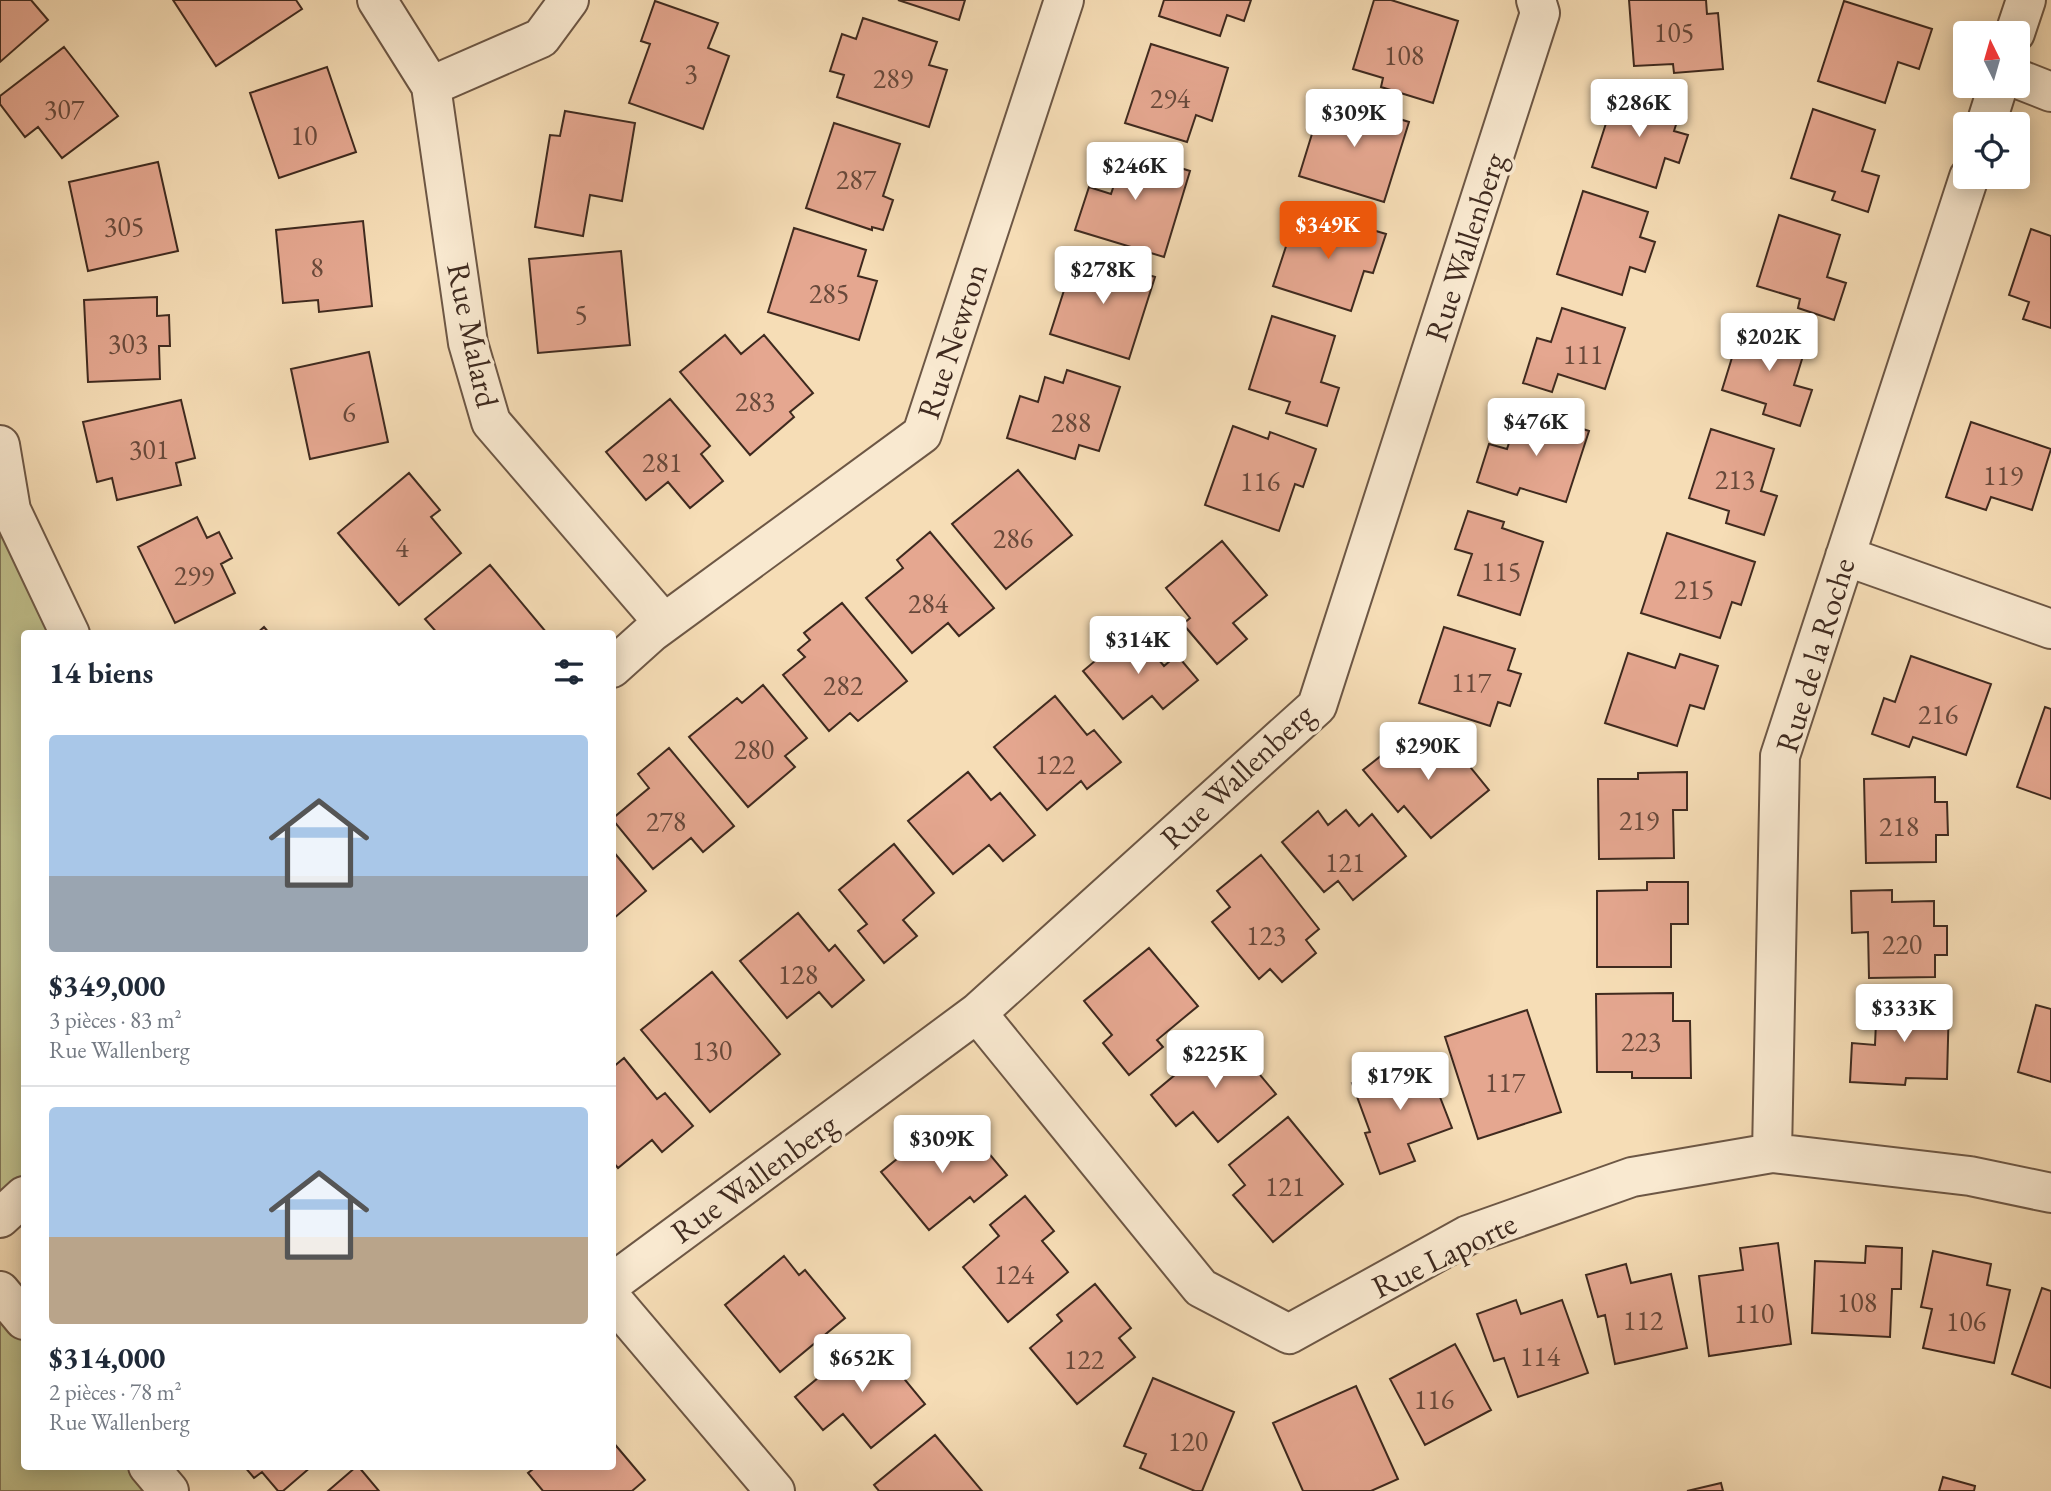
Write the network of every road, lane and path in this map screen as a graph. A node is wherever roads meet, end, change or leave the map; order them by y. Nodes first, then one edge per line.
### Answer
1 (377, 0) edge
2 (569, 0) edge
3 (1064, 0) edge
4 (1536, 0) edge
5 (2026, 0) edge
6 (2019, 21) edge
7 (2030, 84) edge
8 (431, 86) junction
9 (2051, 92) edge
10 (1965, 189) edge
11 (0, 445) edge
12 (1845, 556) junction
13 (664, 624) junction
14 (2051, 629) edge
15 (68, 630) edge
16 (616, 665) edge
17 (977, 1013) junction
18 (1772, 1153) junction
19 (2051, 1193) edge
20 (21, 1199) edge
21 (0, 1218) edge
22 (616, 1280) edge
23 (0, 1291) edge
24 (616, 1304) edge
25 (21, 1316) edge
26 (151, 1470) edge
27 (169, 1491) edge
28 (775, 1491) edge

1 - 8 street, Rue Malard
2 - 8 street
3 - 13 street, Rue Newton
4 - 17 street, Rue Wallenberg
5 - 6 street
7 - 9 street
8 - 13 street, Rue Malard
10 - 12 street, Rue de la Roche
11 - 15 street
12 - 14 street
12 - 18 street, Rue de la Roche
13 - 16 street, Rue Newton
17 - 18 street, Rue Laporte
17 - 22 street, Rue Wallenberg
18 - 19 street, Rue Laporte
20 - 21 street
23 - 25 street
24 - 28 street
26 - 27 street

